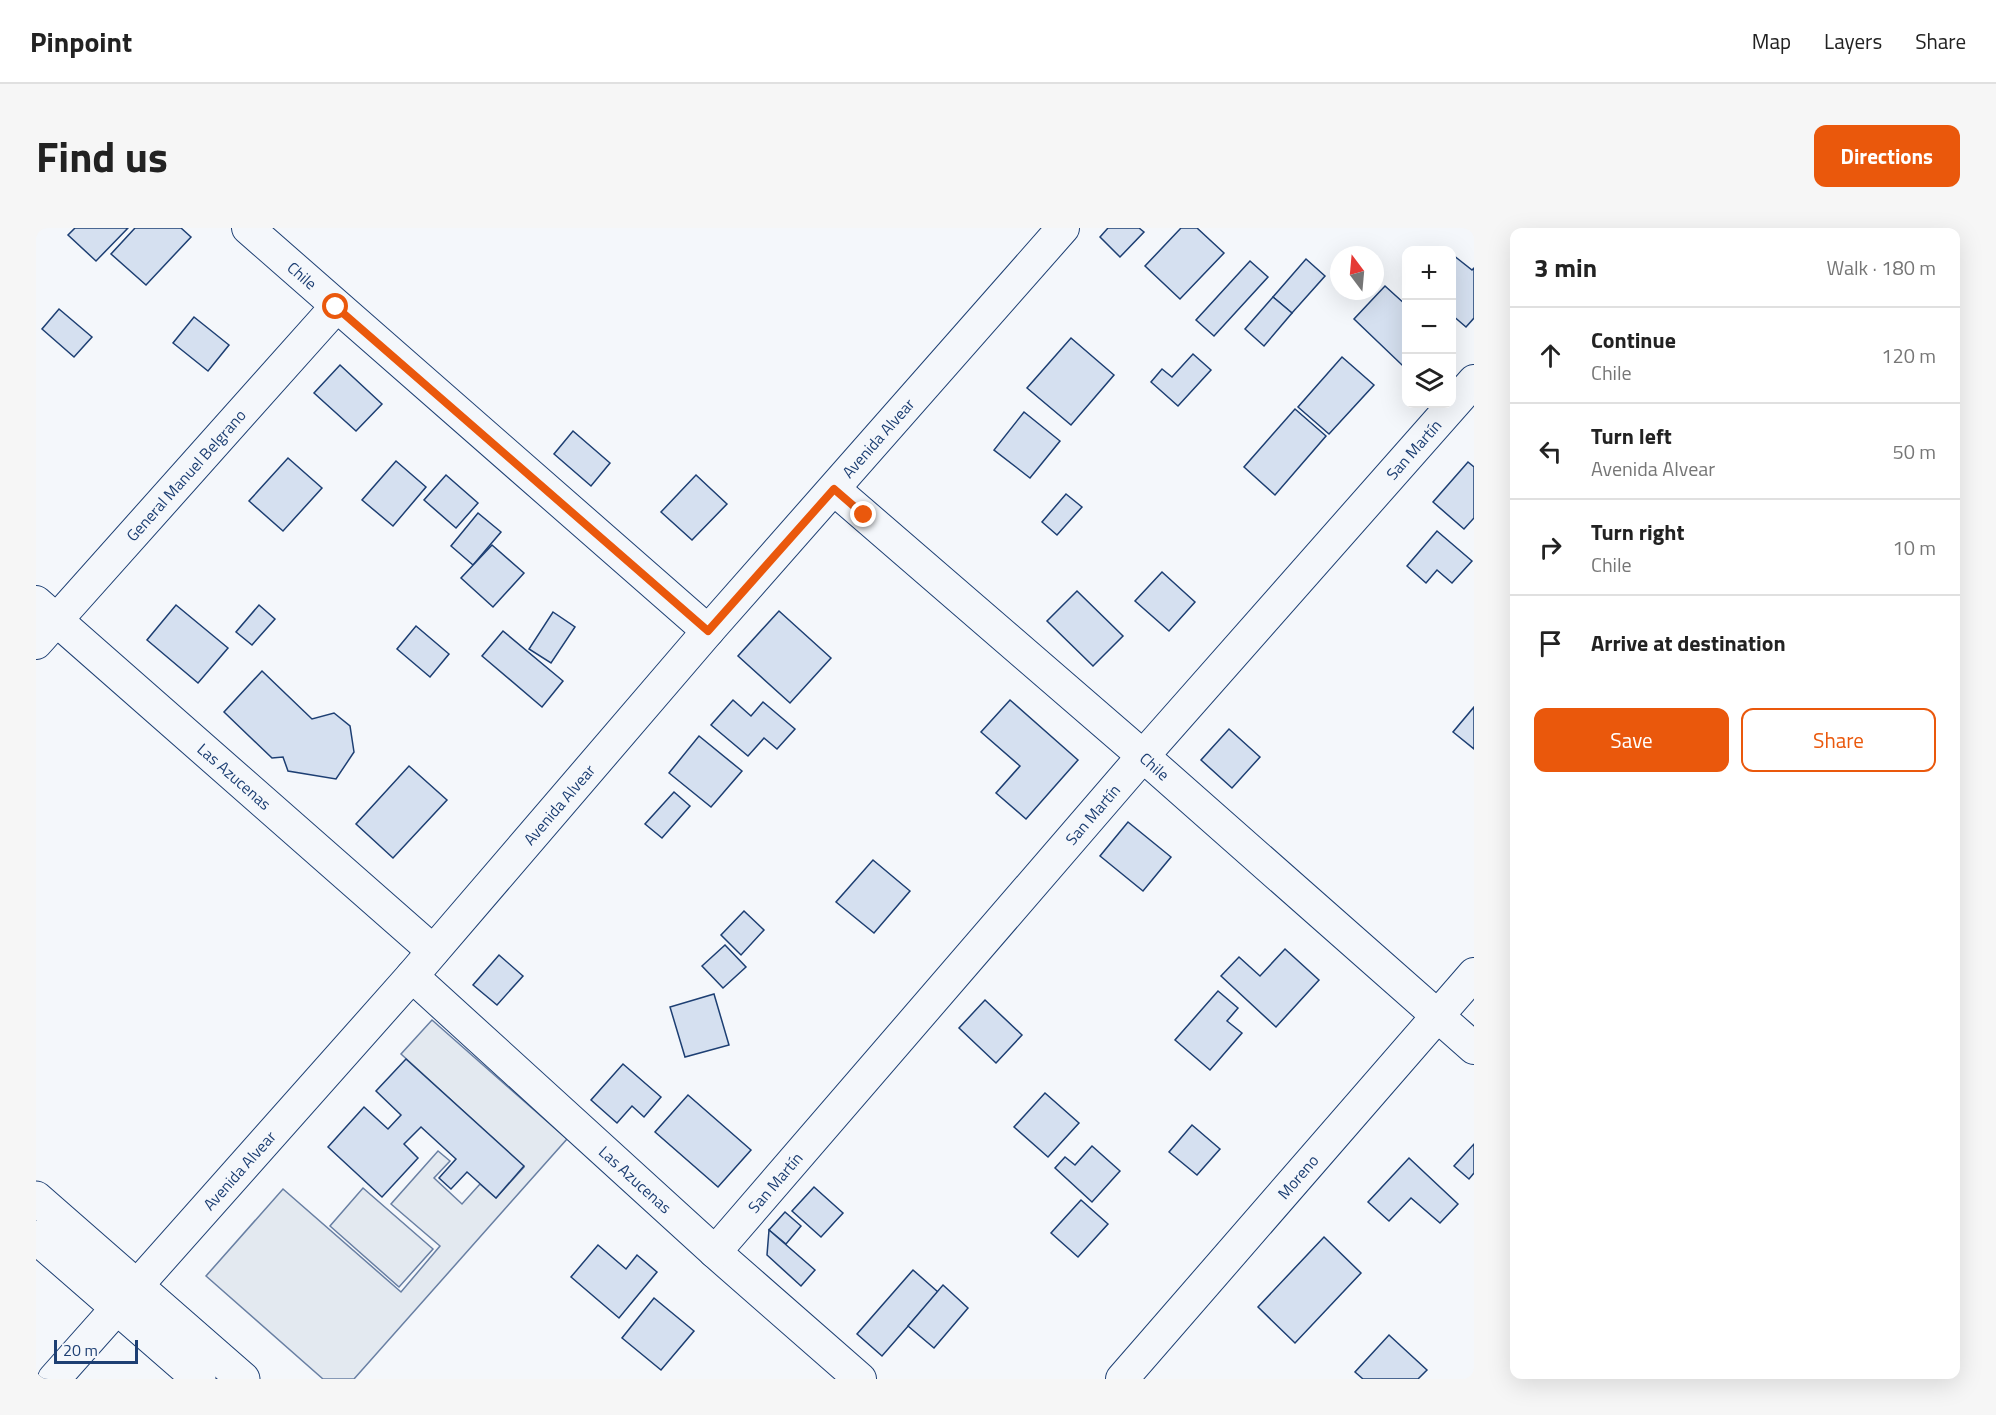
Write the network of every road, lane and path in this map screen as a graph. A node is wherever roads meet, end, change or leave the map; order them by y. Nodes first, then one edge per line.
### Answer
1 (248, 228) edge
2 (1062, 228) edge
3 (336, 307) junction
4 (1474, 381) edge
5 (834, 489) junction
6 (46, 610) edge
7 (708, 631) junction
8 (36, 643) edge
9 (1143, 756) junction
10 (433, 951) junction
11 (1474, 974) edge
12 (412, 976) junction
13 (1438, 1016) junction
14 (1474, 1048) edge
15 (36, 1198) edge
16 (36, 1237) edge
17 (715, 1252) junction
18 (126, 1296) junction
19 (54, 1379) edge
20 (199, 1379) edge
21 (243, 1379) edge
22 (860, 1379) edge
23 (1122, 1379) edge

1 - 3 street, Chile
2 - 5 street, Avenida Alvear
3 - 6 street, General Manuel Belgrano
3 - 7 street, Chile
4 - 9 street, San Martín
5 - 7 street, Avenida Alvear
5 - 9 street, Chile
6 - 8 street, General Manuel Belgrano
6 - 10 street, Las Azucenas
7 - 10 street, Avenida Alvear
9 - 13 street, Chile
9 - 17 street, San Martín
10 - 12 street, Avenida Alvear
11 - 13 street, Moreno
12 - 17 street, Las Azucenas
12 - 18 street, Avenida Alvear
13 - 14 street, Chile
13 - 23 street, Moreno
15 - 18 main road
16 - 18 main road
17 - 22 street, Las Azucenas
18 - 19 street, Avenida Alvear
18 - 20 main road
18 - 21 main road

